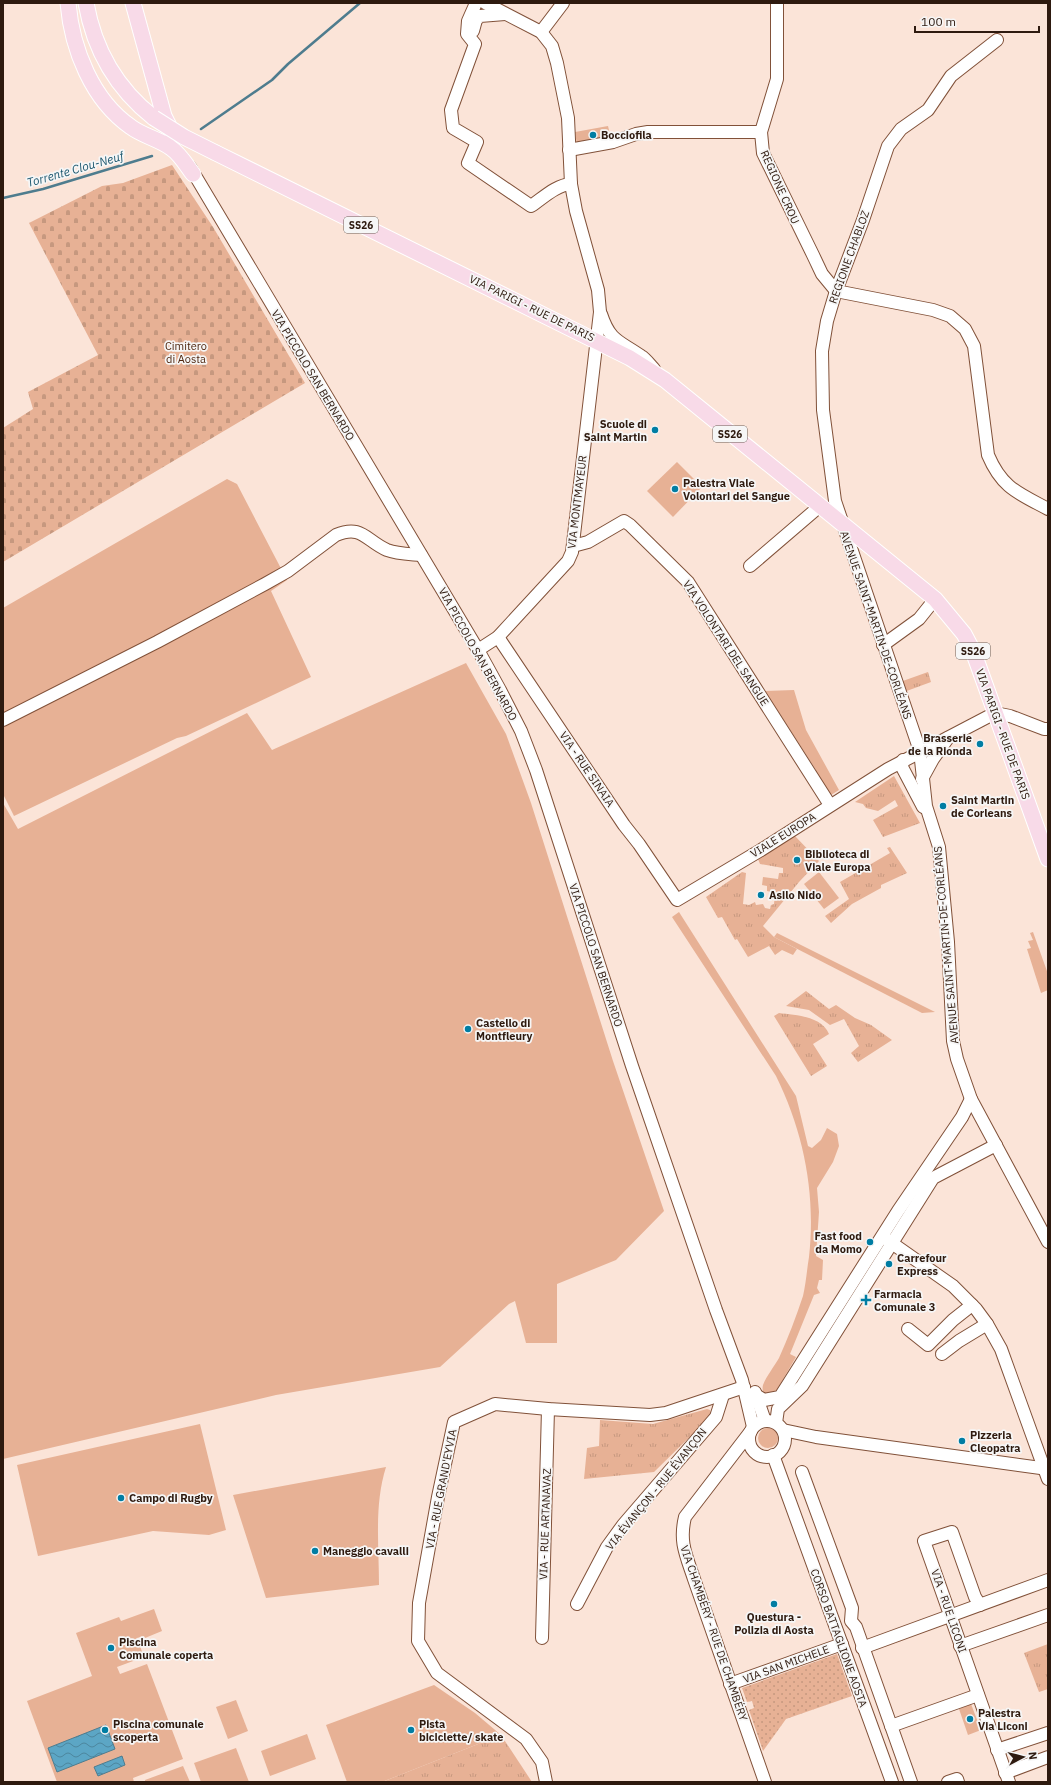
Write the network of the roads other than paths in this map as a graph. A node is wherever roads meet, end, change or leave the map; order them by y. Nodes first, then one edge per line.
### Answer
1 (68, 3) edge
2 (86, 3) edge
3 (134, 3) edge
4 (476, 3) edge
5 (485, 3) edge
6 (563, 3) edge
7 (777, 3) edge
8 (506, 14) junction
9 (541, 32) junction
10 (997, 40) dead end
11 (475, 44) junction
12 (172, 132) junction
13 (760, 132) junction
14 (160, 142) junction
15 (569, 150) junction
16 (182, 152) joint
17 (193, 174) junction
18 (571, 184) junction
19 (836, 291) junction
20 (600, 312) junction
21 (596, 340) junction
22 (665, 380) junction
23 (820, 506) junction
24 (1048, 509) edge
25 (841, 522) junction
26 (573, 546) junction
27 (421, 555) junction
28 (750, 566) dead end
29 (935, 599) junction
30 (498, 637) junction
31 (883, 645) junction
32 (478, 650) junction
33 (995, 713) junction
34 (3, 720) edge
35 (1048, 729) edge
36 (949, 736) junction
37 (920, 751) junction
38 (903, 766) junction
39 (922, 779) junction
40 (830, 805) junction
41 (930, 819) junction
42 (1048, 859) edge
43 (677, 900) joint
44 (971, 1099) junction
45 (996, 1145) junction
46 (887, 1240) junction
47 (1048, 1242) edge
48 (972, 1305) junction
49 (986, 1324) junction
50 (908, 1329) dead end
51 (726, 1336) junction
52 (942, 1354) dead end
53 (744, 1387) junction
54 (726, 1393) junction
55 (756, 1395) junction
56 (780, 1396) junction
57 (548, 1409) junction
58 (771, 1422) junction
59 (752, 1429) junction
60 (816, 1437) junction
61 (790, 1444) junction
62 (776, 1454) junction
63 (802, 1472) dead end
64 (1047, 1472) edge
65 (786, 1495) junction
66 (1048, 1580) edge
67 (577, 1604) dead end
68 (980, 1604) junction
69 (951, 1615) junction
70 (1048, 1615) edge
71 (851, 1621) junction
72 (835, 1627) junction
73 (542, 1638) dead end
74 (842, 1644) junction
75 (960, 1646) junction
76 (862, 1648) junction
77 (730, 1684) junction
78 (978, 1695) junction
79 (891, 1726) junction
80 (1048, 1732) edge
81 (997, 1750) junction
82 (1048, 1756) edge
83 (1007, 1777) edge
84 (546, 1782) edge
85 (765, 1782) edge
86 (892, 1782) edge
87 (911, 1782) edge
88 (948, 1782) edge
89 (958, 1782) edge

1 - 14 main road
2 - 21 main road, VIA PARIGI - RUE DE PARIS / SS26, bridge
3 - 12 main road
4 - 11 street
5 - 8 street
6 - 9 street
7 - 13 street, REGIONE CROU
8 - 9 street
8 - 11 street
9 - 15 street
10 - 19 street, REGIONE CHABLOZ
11 - 18 street
12 - 14 main road
12 - 16 main road
13 - 15 street
13 - 19 street, REGIONE CROU
14 - 17 main road
15 - 18 street
16 - 17 street, VIA PICCOLO SAN BERNARDO
17 - 27 street, VIA PICCOLO SAN BERNARDO
18 - 20 street
19 - 24 street
19 - 25 street, REGIONE CHABLOZ
20 - 21 street, VIA MONTMAYEUR
20 - 22 street
21 - 22 main road, VIA PARIGI - RUE DE PARIS / SS26
21 - 26 street, VIA MONTMAYEUR
22 - 23 main road, VIA PARIGI - RUE DE PARIS / SS26
23 - 25 main road, VIA PARIGI - RUE DE PARIS / SS26
23 - 28 street
25 - 29 main road, VIA PARIGI - RUE DE PARIS / SS26
25 - 31 street, AVENUE SAINT-MARTIN-DE-CORLÉANS
26 - 30 street, VIA MONTMAYEUR
26 - 40 street, VIA VOLONTARI DEL SANGUE
27 - 32 street, VIA PICCOLO SAN BERNARDO
27 - 34 street
29 - 31 street
29 - 33 main road, VIA PARIGI - RUE DE PARIS / SS26
30 - 32 street, VIA MONTMAYEUR
30 - 43 street, VIA - RUE SINAIA
31 - 37 street, AVENUE SAINT-MARTIN-DE-CORLÉANS
32 - 51 street, VIA PICCOLO SAN BERNARDO
33 - 35 street
33 - 36 street, VIALE EUROPA
33 - 42 main road, VIA PARIGI - RUE DE PARIS / SS26
36 - 37 street, VIALE EUROPA
36 - 39 street
37 - 38 street, VIALE EUROPA
37 - 39 street, AVENUE SAINT-MARTIN-DE-CORLÉANS
38 - 39 street
38 - 40 street, VIALE EUROPA
38 - 41 street
39 - 41 street, AVENUE SAINT-MARTIN-DE-CORLÉANS
40 - 43 street, VIALE EUROPA
41 - 44 street, AVENUE SAINT-MARTIN-DE-CORLÉANS
44 - 45 street, AVENUE SAINT-MARTIN-DE-CORLÉANS
44 - 46 street
45 - 46 street
45 - 47 street, AVENUE SAINT-MARTIN-DE-CORLÉANS
46 - 48 street
46 - 56 street
46 - 58 street
48 - 49 street
48 - 50 street
49 - 52 street
49 - 64 street
51 - 53 street, VIA PICCOLO SAN BERNARDO
51 - 54 street, VIA PICCOLO SAN BERNARDO
51 - 55 street, VIA PICCOLO SAN BERNARDO
53 - 54 street, VIA - RUE GRAND'EYVIA
53 - 58 street, VIA PICCOLO SAN BERNARDO
53 - 59 street, VIA PICCOLO SAN BERNARDO
54 - 57 street, VIA - RUE GRAND'EYVIA
54 - 67 street, VIA ÉVANÇON - RUE ÉVANÇON
55 - 56 street
55 - 58 street, VIA PICCOLO SAN BERNARDO
56 - 58 street
57 - 73 street, VIA - RUE ARTANAVAZ
57 - 84 street, VIA - RUE GRAND'EYVIA
58 - 59 street
58 - 60 street
58 - 62 street
59 - 62 street
59 - 77 street, VIA CHAMBÉRY - RUE DE CHAMBÉRY
60 - 61 street
60 - 64 street
61 - 62 street
61 - 65 street, CORSO BATTAGLIONE AOSTA
62 - 65 street, CORSO BATTAGLIONE AOSTA
63 - 71 street, CORSO BATTAGLIONE AOSTA
65 - 72 street, CORSO BATTAGLIONE AOSTA
66 - 68 street
68 - 69 street
68 - 69 street, VIA - RUE LICONI
69 - 75 street, VIA - RUE LICONI
69 - 76 street
70 - 75 street
71 - 72 street
71 - 76 street, CORSO BATTAGLIONE AOSTA
72 - 74 street, CORSO BATTAGLIONE AOSTA
74 - 77 street, VIA SAN MICHELE
74 - 86 street, CORSO BATTAGLIONE AOSTA
75 - 78 street, VIA - RUE LICONI
76 - 79 street, CORSO BATTAGLIONE AOSTA
77 - 85 street, VIA CHAMBÉRY - RUE DE CHAMBÉRY
78 - 79 street
78 - 81 street, VIA - RUE LICONI
79 - 87 street, CORSO BATTAGLIONE AOSTA
80 - 81 street
81 - 83 street, VIA - RUE LICONI
82 - 83 street
88 - 89 street

